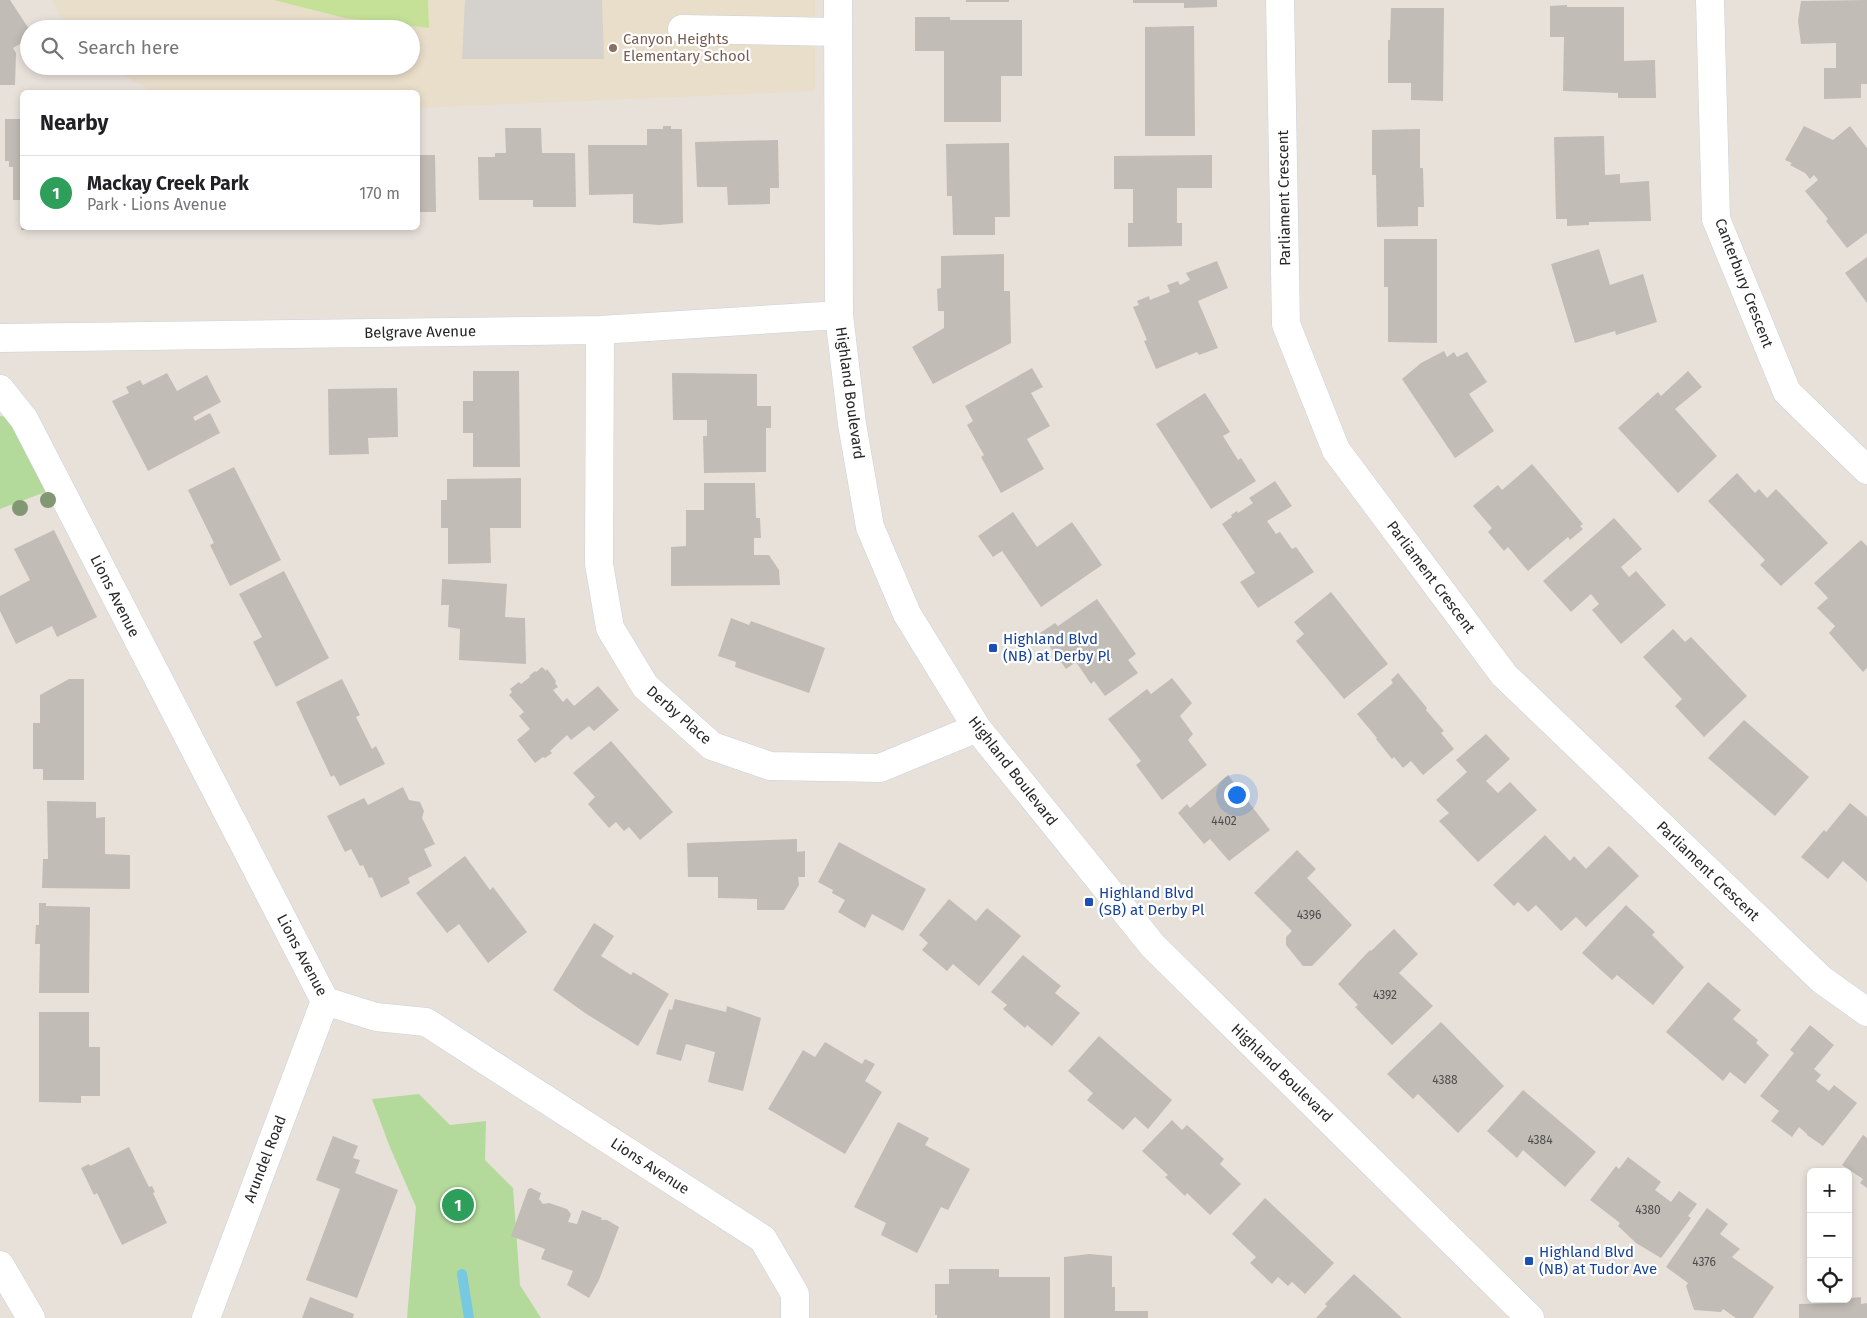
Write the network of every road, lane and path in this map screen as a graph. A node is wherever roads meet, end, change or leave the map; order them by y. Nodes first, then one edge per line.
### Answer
1 (838, 0) edge
2 (1280, 0) edge
3 (1710, 0) edge
4 (682, 29) dead end
5 (837, 32) junction
6 (840, 315) junction
7 (600, 330) junction
8 (0, 338) edge
9 (0, 389) edge
10 (1867, 470) edge
11 (977, 728) junction
12 (325, 1001) junction
13 (1867, 1012) edge
14 (0, 1265) edge
15 (31, 1318) edge
16 (206, 1318) edge
17 (795, 1318) edge
18 (1530, 1318) edge

1 - 5 street, Highland Boulevard
2 - 13 street, Parliament Crescent
3 - 10 street, Canterbury Crescent
4 - 5 street
5 - 6 street, Highland Boulevard
6 - 7 street, Belgrave Avenue
6 - 11 street, Highland Boulevard
7 - 8 street, Belgrave Avenue
7 - 11 street, Derby Place
9 - 12 street, Lions Avenue
11 - 18 street, Highland Boulevard
12 - 16 street, Arundel Road
12 - 17 street, Lions Avenue
14 - 15 street

